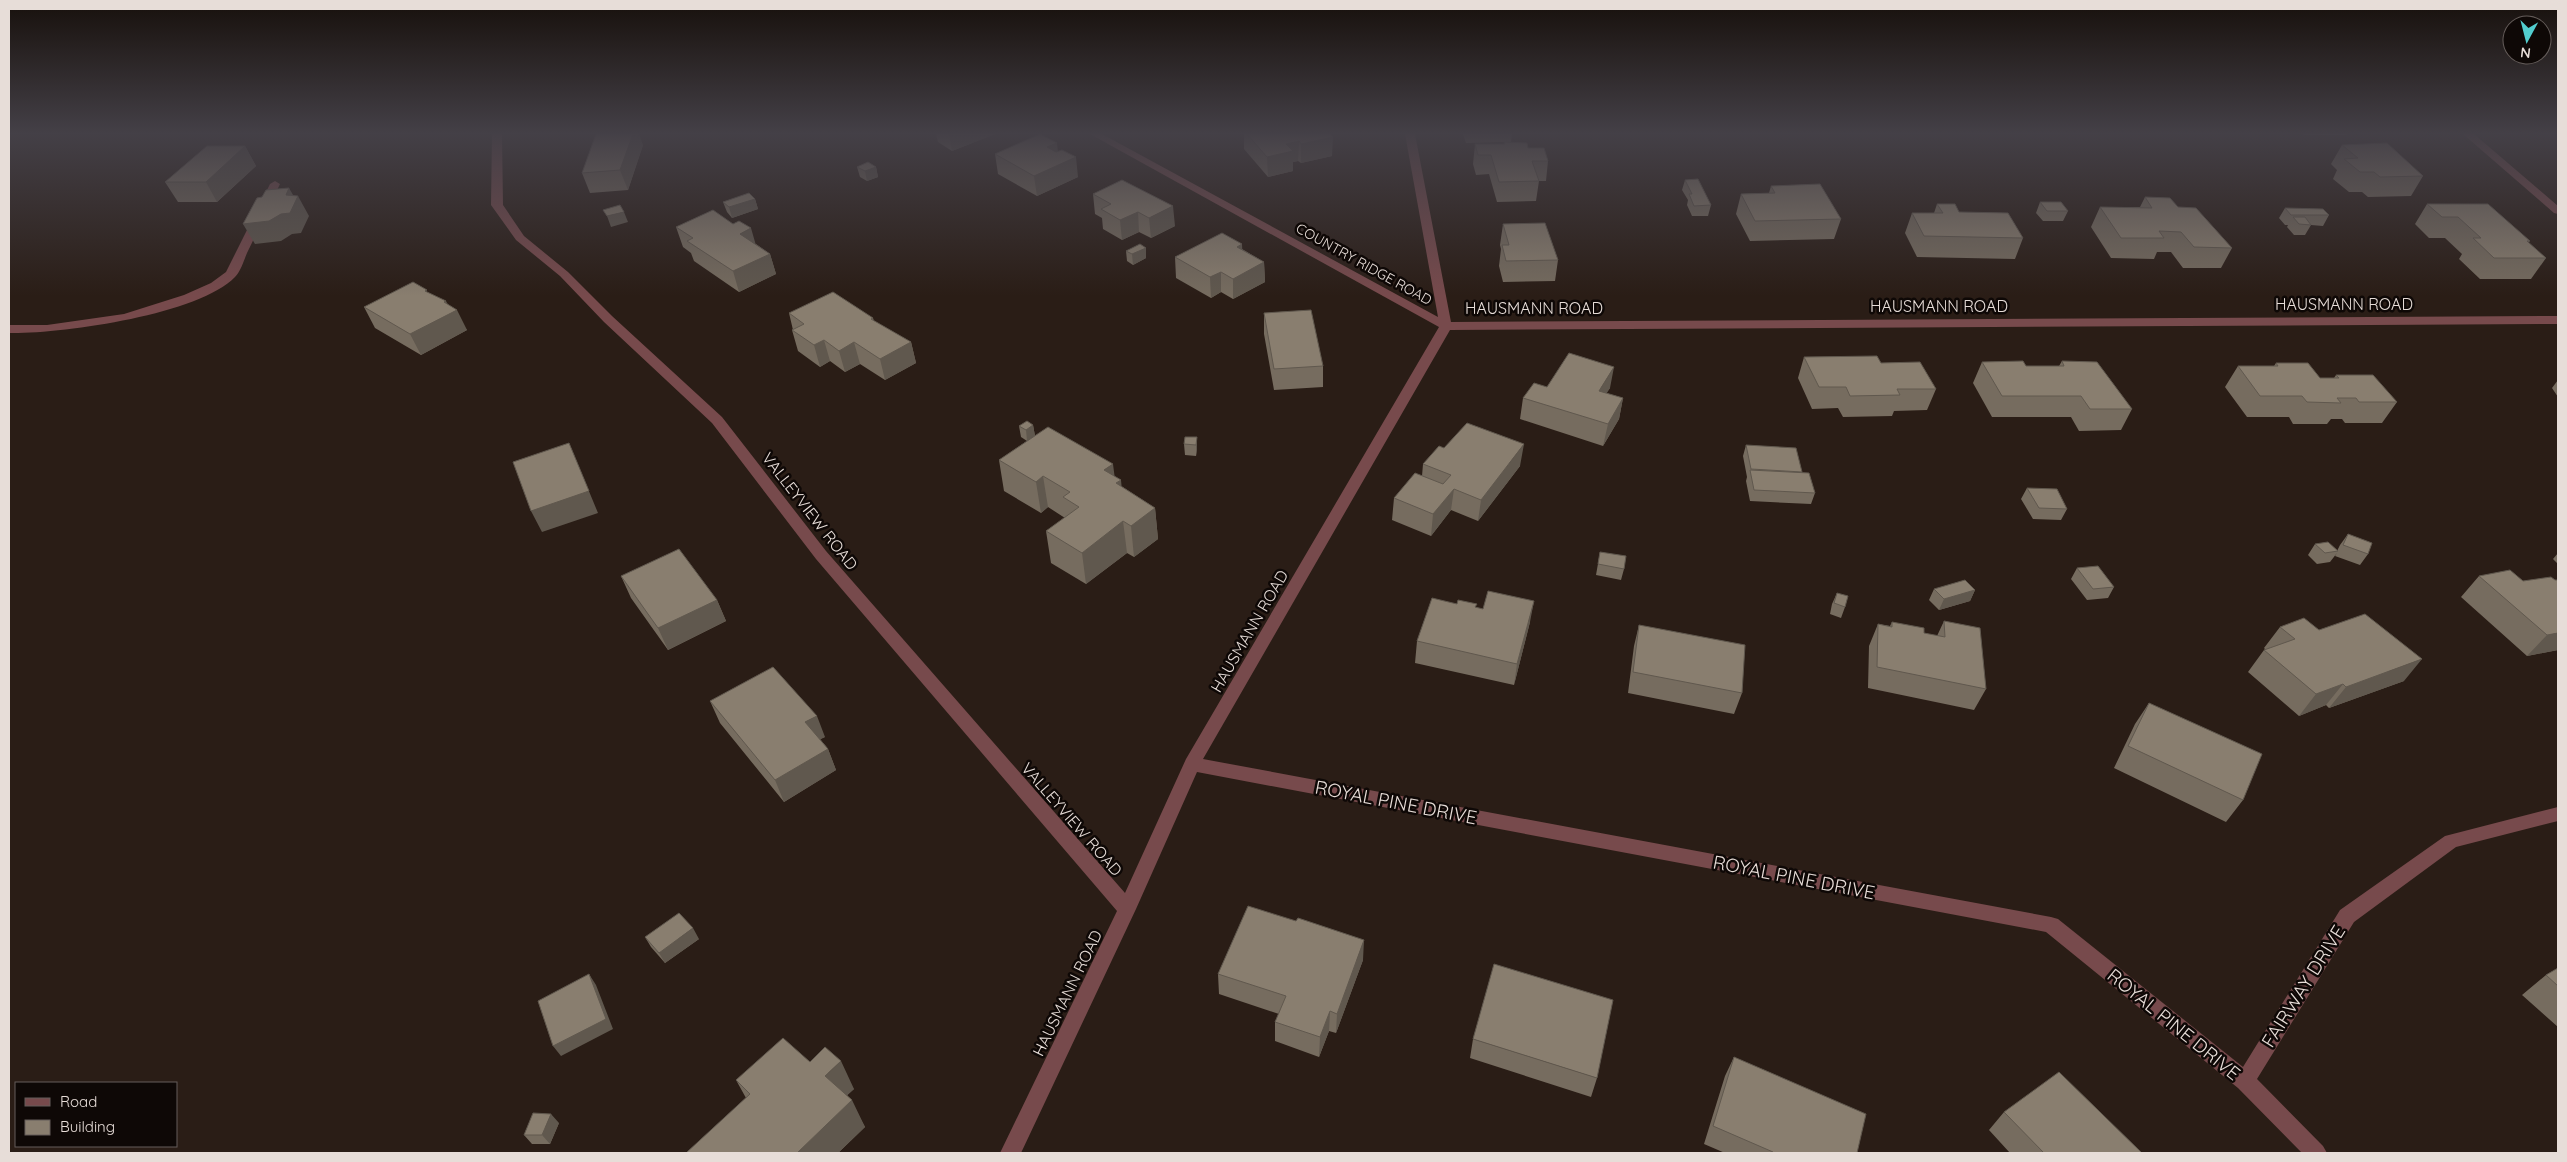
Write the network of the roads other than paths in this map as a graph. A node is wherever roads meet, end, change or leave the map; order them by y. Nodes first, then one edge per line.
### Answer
1 (273, 188) edge
2 (497, 188) edge
3 (1194, 188) edge
4 (1420, 188) edge
5 (2531, 188) edge
6 (2558, 211) edge
7 (2558, 320) edge
8 (1446, 326) junction
9 (9, 329) edge
10 (1192, 764) junction
11 (2558, 814) edge
12 (1126, 909) junction
13 (2244, 1081) junction
14 (1010, 1153) edge
15 (2316, 1153) edge

1 - 9 street
2 - 12 street, VALLEYVIEW ROAD
3 - 8 street, COUNTRY RIDGE ROAD
4 - 8 street, COUNTRY RIDGE ROAD
5 - 6 street
7 - 8 street, HAUSMANN ROAD
8 - 10 street, HAUSMANN ROAD
10 - 12 street, HAUSMANN ROAD
10 - 13 street, ROYAL PINE DRIVE
11 - 13 street, FAIRWAY DRIVE
12 - 14 street, HAUSMANN ROAD
13 - 15 street, ROYAL PINE DRIVE

